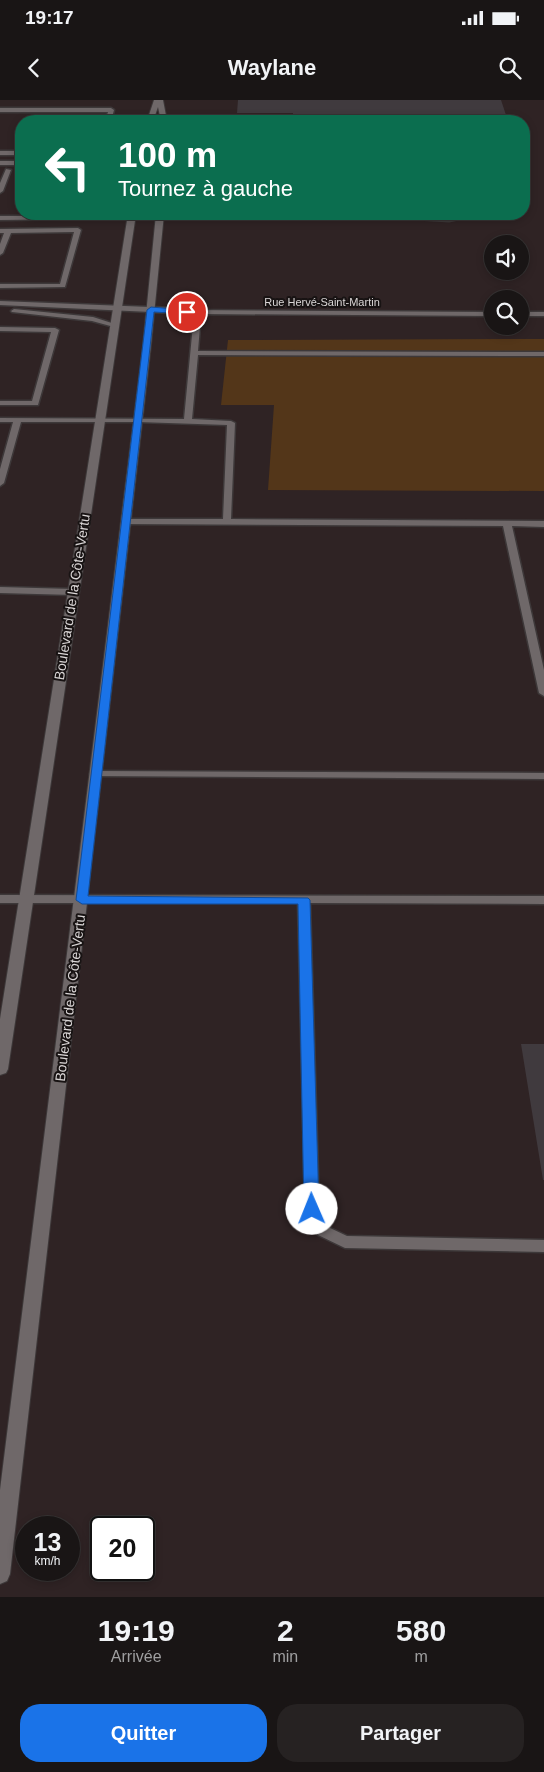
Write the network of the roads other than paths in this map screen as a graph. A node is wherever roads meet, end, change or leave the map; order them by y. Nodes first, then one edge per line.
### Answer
1 (159, 100) edge
2 (0, 110) edge
3 (110, 115) edge
4 (153, 115) edge
5 (163, 115) edge
6 (0, 153) edge
7 (15, 153) edge
8 (0, 161) edge
9 (15, 162) edge
10 (15, 168) edge
11 (8, 170) junction
12 (15, 170) edge
13 (0, 190) edge
14 (0, 218) edge
15 (15, 218) edge
16 (131, 220) edge
17 (159, 220) edge
18 (8, 230) junction
19 (0, 231) edge
20 (0, 253) edge
21 (0, 286) edge
22 (0, 304) edge
23 (117, 308) junction
24 (0, 310) edge
25 (151, 310) junction
26 (198, 312) junction
27 (484, 314) edge
28 (529, 314) edge
29 (544, 314) edge
30 (114, 325) junction
31 (0, 329) edge
32 (193, 353) junction
33 (544, 354) edge
34 (0, 402) edge
35 (0, 420) edge
36 (18, 420) junction
37 (138, 420) junction
38 (99, 421) junction
39 (188, 421) junction
40 (3, 458) edge
41 (0, 483) edge
42 (126, 522) junction
43 (226, 522) junction
44 (507, 524) junction
45 (544, 524) edge
46 (0, 590) edge
47 (73, 592) junction
48 (544, 693) edge
49 (95, 774) junction
50 (544, 776) edge
51 (25, 899) junction
52 (0, 900) edge
53 (82, 900) junction
54 (304, 900) junction
55 (544, 900) edge
56 (0, 1069) edge
57 (544, 1246) edge
58 (0, 1574) edge

1 - 4 street
1 - 5 street
2 - 3 lane
6 - 7 lane
8 - 9 lane
10 - 11 lane
11 - 12 lane
11 - 13 lane
14 - 15 lane
16 - 23 street, Boulevard de la Côte-Vertu
17 - 25 street, Boulevard de la Côte-Vertu
18 - 19 lane
18 - 20 lane
18 - 21 lane
22 - 23 lane, Rue Hervé-Saint-Martin
23 - 25 lane, Rue Hervé-Saint-Martin
23 - 30 street, Boulevard de la Côte-Vertu
24 - 30 lane
25 - 26 lane, Rue Hervé-Saint-Martin
25 - 37 street, Boulevard de la Côte-Vertu
26 - 27 lane, Rue Hervé-Saint-Martin
26 - 32 lane
28 - 29 lane
30 - 38 street, Boulevard de la Côte-Vertu
31 - 34 lane
32 - 33 lane
32 - 39 lane
35 - 36 lane
36 - 38 lane
36 - 40 lane
37 - 38 lane
37 - 39 lane
37 - 42 street, Boulevard de la Côte-Vertu
38 - 47 street, Boulevard de la Côte-Vertu
39 - 43 lane
40 - 41 lane
42 - 43 lane
42 - 49 street, Boulevard de la Côte-Vertu
43 - 44 lane
44 - 45 lane
44 - 48 lane
46 - 47 lane
47 - 51 street, Boulevard de la Côte-Vertu
49 - 50 lane
49 - 53 street, Boulevard de la Côte-Vertu
51 - 52 lane
51 - 53 lane
51 - 56 street, Boulevard de la Côte-Vertu
53 - 54 lane
53 - 58 street, Boulevard de la Côte-Vertu
54 - 55 lane
54 - 57 lane

